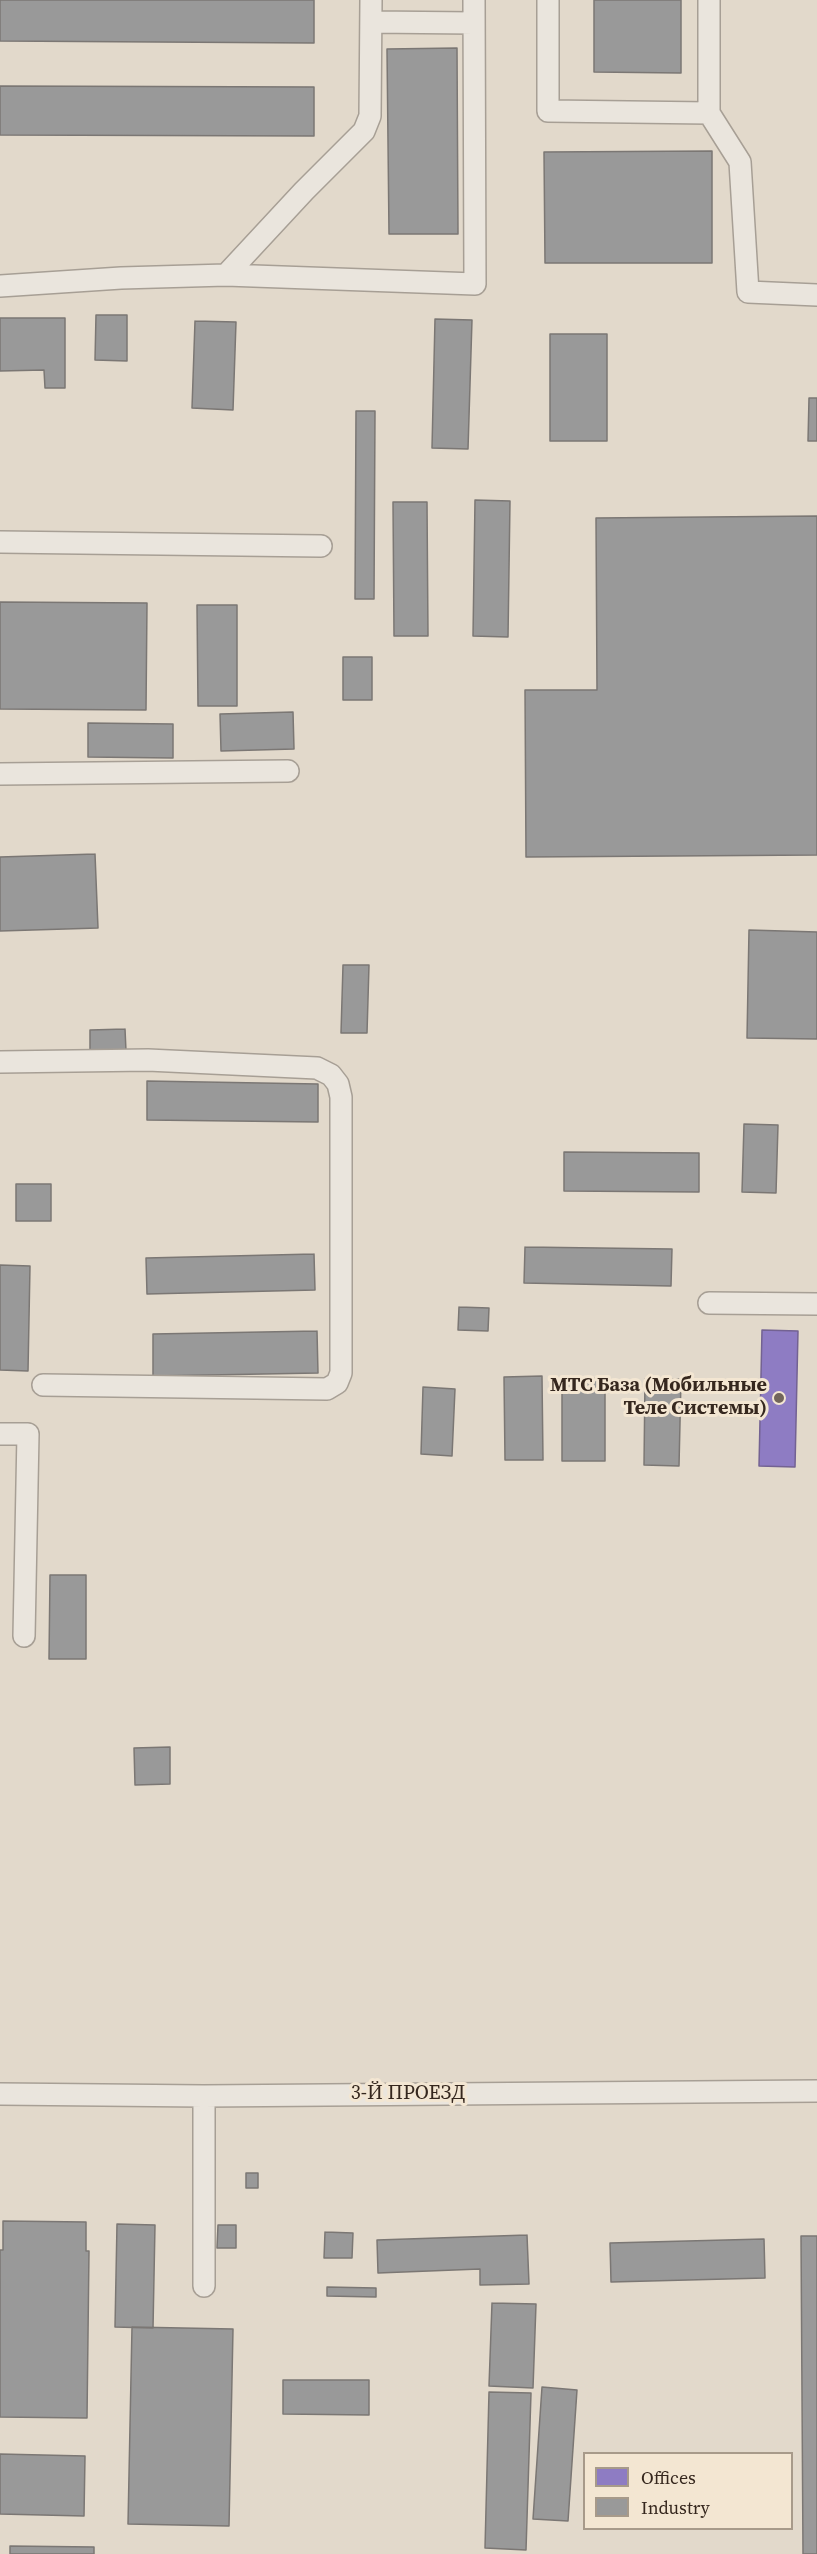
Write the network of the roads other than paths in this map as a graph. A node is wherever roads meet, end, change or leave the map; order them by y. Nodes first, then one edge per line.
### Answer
1 (371, 0) edge
2 (474, 0) edge
3 (548, 0) edge
4 (709, 0) edge
5 (371, 22) junction
6 (474, 23) junction
7 (709, 113) junction
8 (226, 275) junction
9 (0, 286) edge
10 (817, 295) edge
11 (0, 542) edge
12 (321, 546) dead end
13 (288, 771) dead end
14 (0, 774) edge
15 (0, 1062) edge
16 (709, 1303) dead end
17 (817, 1304) edge
18 (43, 1385) dead end
19 (0, 1434) edge
20 (24, 1635) dead end
21 (817, 2091) edge
22 (0, 2094) edge
23 (204, 2096) junction
24 (204, 2286) dead end

1 - 5 street
2 - 6 street
3 - 7 street
4 - 7 street
5 - 6 street
5 - 8 street
6 - 8 street
7 - 10 street
8 - 9 street
11 - 12 street
13 - 14 street
15 - 18 street
16 - 17 street
19 - 20 street
21 - 23 street, 3-Й ПРОЕЗД
22 - 23 street, 3-Й ПРОЕЗД
23 - 24 street

